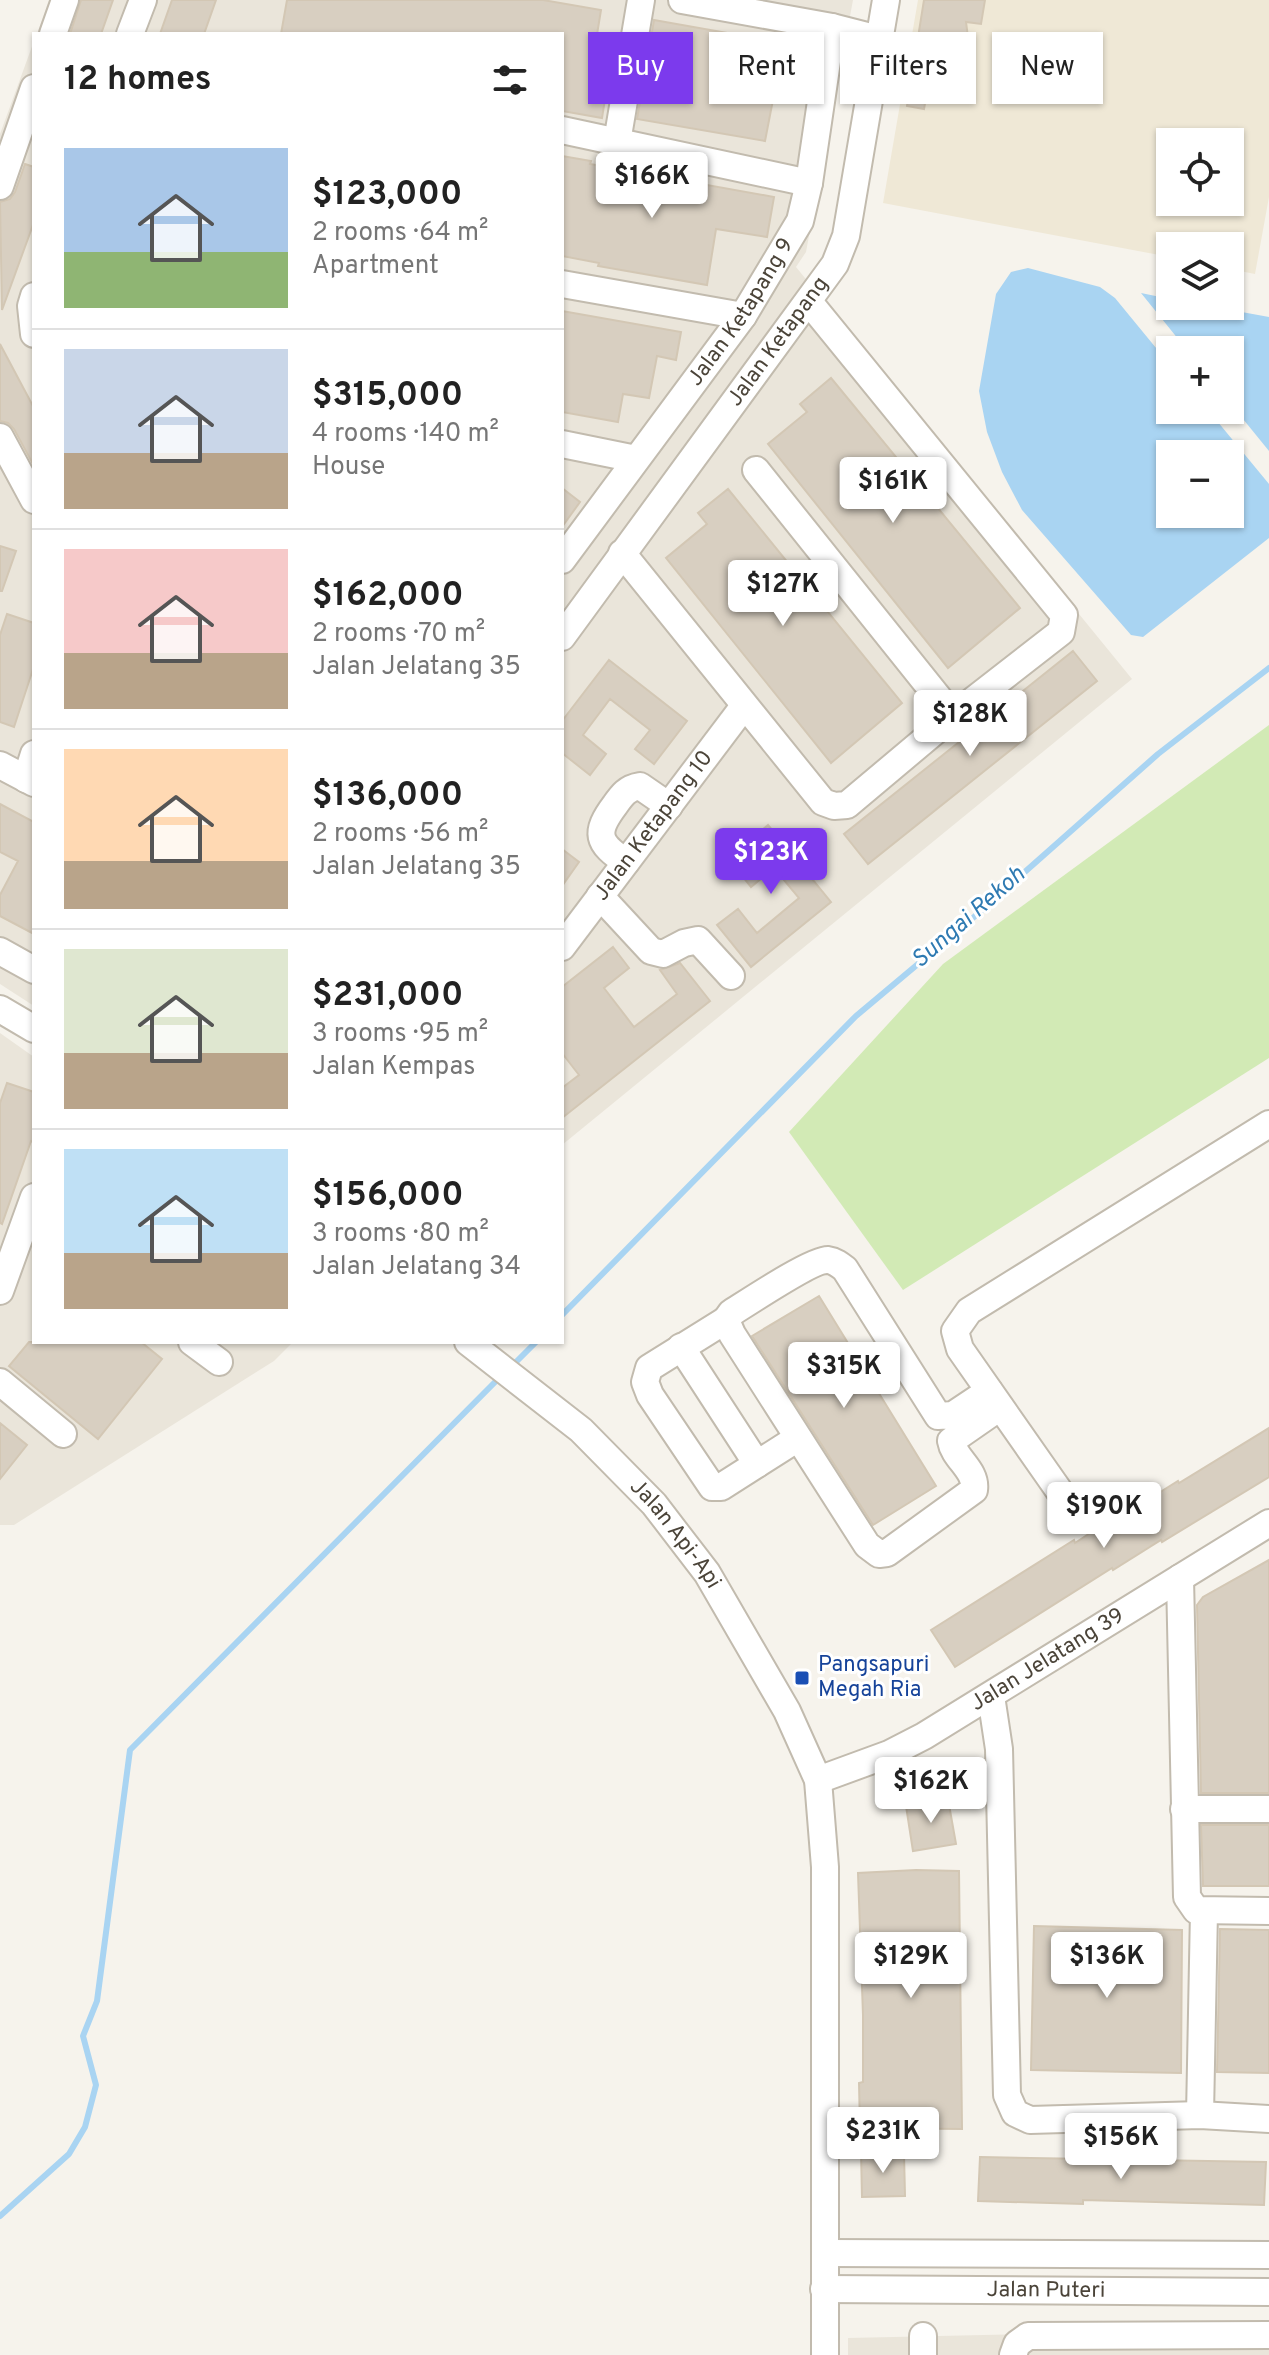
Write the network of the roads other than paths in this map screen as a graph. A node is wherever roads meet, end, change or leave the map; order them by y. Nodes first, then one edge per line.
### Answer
1 (65, 0) edge
2 (143, 0) edge
3 (641, 0) edge
4 (682, 0) edge
5 (886, 0) edge
6 (832, 27) junction
7 (54, 32) edge
8 (131, 32) edge
9 (852, 32) edge
10 (880, 32) edge
11 (32, 94) edge
12 (868, 104) edge
13 (564, 130) edge
14 (617, 142) junction
15 (809, 183) junction
16 (0, 186) edge
17 (564, 284) edge
18 (809, 302) junction
19 (743, 316) junction
20 (0, 437) edge
21 (564, 444) edge
22 (636, 459) junction
23 (756, 470) dead end
24 (32, 496) edge
25 (622, 553) junction
26 (564, 557) edge
27 (564, 634) edge
28 (744, 706) junction
29 (953, 716) junction
30 (0, 765) edge
31 (31, 772) edge
32 (669, 806) junction
33 (626, 862) junction
34 (600, 896) junction
35 (564, 944) edge
36 (0, 951) edge
37 (32, 969) edge
38 (731, 976) dead end
39 (0, 1009) edge
40 (32, 1028) edge
41 (1269, 1124) edge
42 (32, 1211) edge
43 (0, 1291) edge
44 (726, 1320) junction
45 (195, 1344) edge
46 (471, 1344) edge
47 (681, 1347) junction
48 (219, 1362) dead end
49 (0, 1382) edge
50 (994, 1399) junction
51 (63, 1434) dead end
52 (798, 1438) junction
53 (757, 1464) junction
54 (1067, 1502) dead end
55 (1269, 1523) edge
56 (1180, 1578) junction
57 (991, 1696) junction
58 (818, 1780) junction
59 (1184, 1809) junction
60 (1269, 1809) edge
61 (1197, 1909) junction
62 (1269, 1911) edge
63 (1200, 2115) junction
64 (1269, 2119) edge
65 (827, 2253) junction
66 (1269, 2255) edge
67 (824, 2289) junction
68 (1269, 2292) edge
69 (1268, 2342) edge
70 (1098, 2345) edge
71 (1184, 2345) edge
72 (1015, 2349) edge
73 (825, 2355) edge

1 - 7 street
2 - 8 street
3 - 14 street
4 - 6 street
5 - 10 street, Jalan Ketapang
6 - 9 street
6 - 15 street, Jalan Ketapang 9
11 - 16 street
12 - 18 street, Jalan Ketapang
13 - 14 street
14 - 15 street
15 - 19 street, Jalan Ketapang 9
17 - 19 street
18 - 25 street, Jalan Ketapang
18 - 29 street
19 - 22 street, Jalan Ketapang 9
20 - 24 street
21 - 22 street
22 - 26 street, Jalan Ketapang 9
23 - 29 street
25 - 27 street, Jalan Ketapang
25 - 28 street
28 - 29 street
28 - 32 street, Jalan Ketapang 10
30 - 31 street
32 - 33 street, Jalan Ketapang 10
32 - 33 street
33 - 34 street, Jalan Ketapang 10
34 - 35 street, Jalan Ketapang 10
34 - 38 street
36 - 37 street
39 - 40 street
41 - 50 street
42 - 43 street
44 - 47 street
44 - 50 street
44 - 52 street
45 - 48 street
46 - 58 street, Jalan Api-Api
47 - 53 street
47 - 53 street
49 - 51 street
50 - 52 street
50 - 54 street
52 - 53 street
55 - 56 street, Jalan Jelatang 39
56 - 57 street, Jalan Jelatang 39
56 - 59 street
57 - 58 street, Jalan Jelatang 39
57 - 63 street
58 - 65 street, Jalan Api-Api
59 - 60 street
59 - 61 street
61 - 62 street
61 - 63 street
63 - 64 street
65 - 66 street, Jalan Puteri
65 - 67 street, Jalan Api-Api
67 - 68 street, Jalan Puteri
67 - 73 street, Jalan Api-Api
69 - 71 street
70 - 71 street
70 - 72 street

